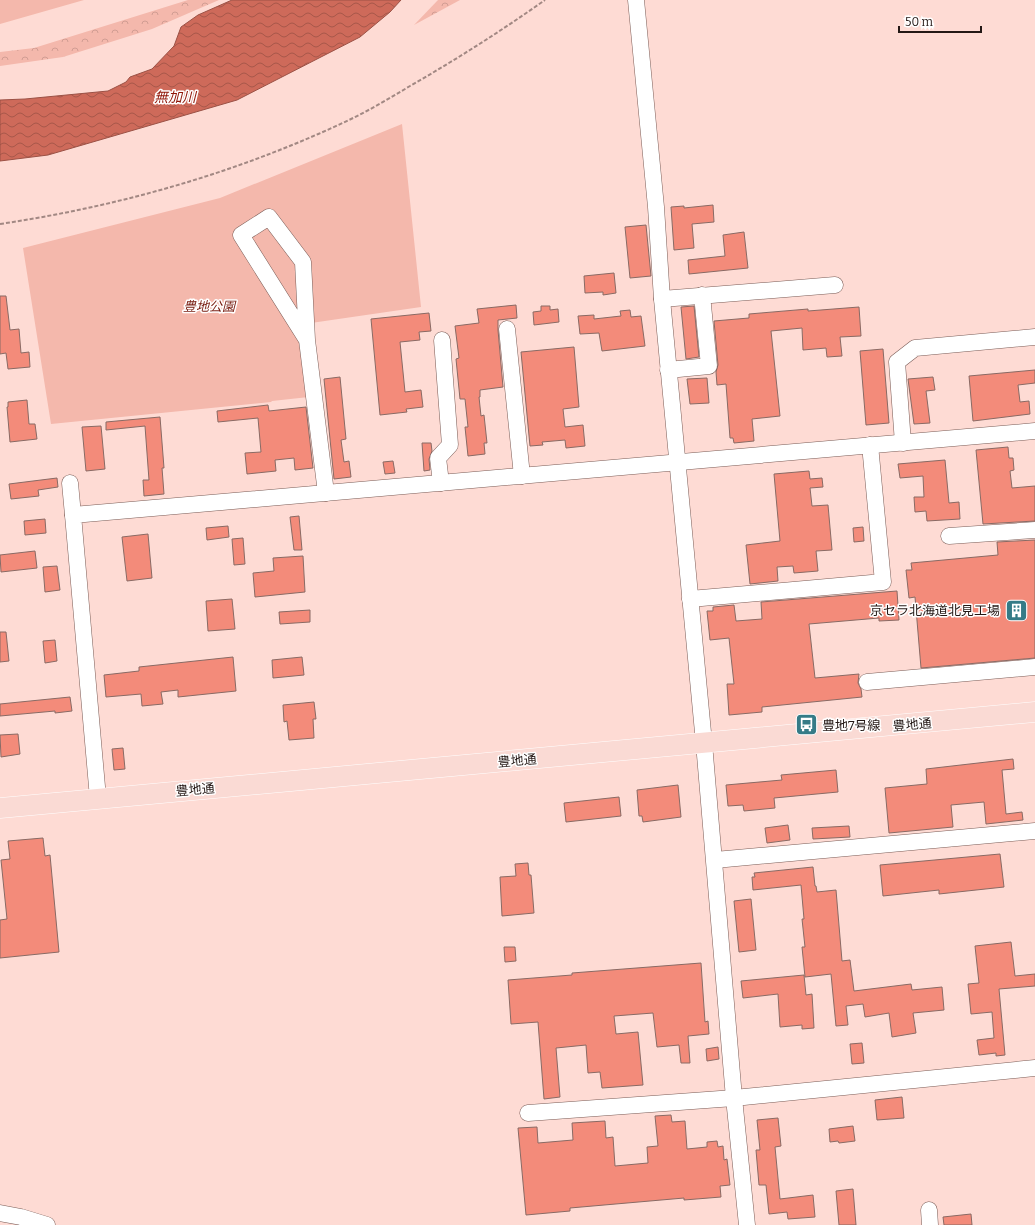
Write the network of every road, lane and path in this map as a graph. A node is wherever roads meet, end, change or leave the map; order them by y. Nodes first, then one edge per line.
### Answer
1 (545, 0) edge
2 (636, 0) edge
3 (0, 224) edge
4 (835, 285) dead end
5 (702, 295) junction
6 (662, 298) junction
7 (507, 329) dead end
8 (1035, 337) edge
9 (307, 340) junction
10 (442, 340) dead end
11 (668, 370) junction
12 (1035, 431) edge
13 (903, 442) junction
14 (870, 445) junction
15 (677, 463) junction
16 (522, 476) junction
17 (70, 483) dead end
18 (441, 483) junction
19 (326, 493) junction
20 (73, 515) junction
21 (1035, 530) edge
22 (949, 536) dead end
23 (690, 599) junction
24 (1035, 667) edge
25 (867, 682) dead end
26 (1035, 712) edge
27 (704, 743) junction
28 (98, 798) junction
29 (0, 808) edge
30 (1035, 831) edge
31 (715, 860) junction
32 (1035, 1068) edge
33 (734, 1098) junction
34 (528, 1113) dead end
35 (0, 1213) edge
36 (47, 1225) edge
37 (747, 1225) edge

1 - 3 path
2 - 6 street
4 - 5 street
5 - 6 street
5 - 11 street
6 - 11 street
7 - 16 street
8 - 13 street
9 - 9 street
9 - 19 street
10 - 18 street
11 - 15 street
12 - 13 street
13 - 14 street
14 - 15 street
14 - 23 street
15 - 16 street
15 - 23 street
16 - 18 street
17 - 20 street
18 - 19 street
19 - 20 street
20 - 28 street
21 - 22 street
23 - 27 street
24 - 25 street
26 - 27 main road, 豊地通
27 - 28 main road, 豊地通
27 - 31 street
28 - 29 main road, 豊地通
30 - 31 street
31 - 33 street
32 - 33 street
33 - 34 street
33 - 37 street
35 - 36 street

